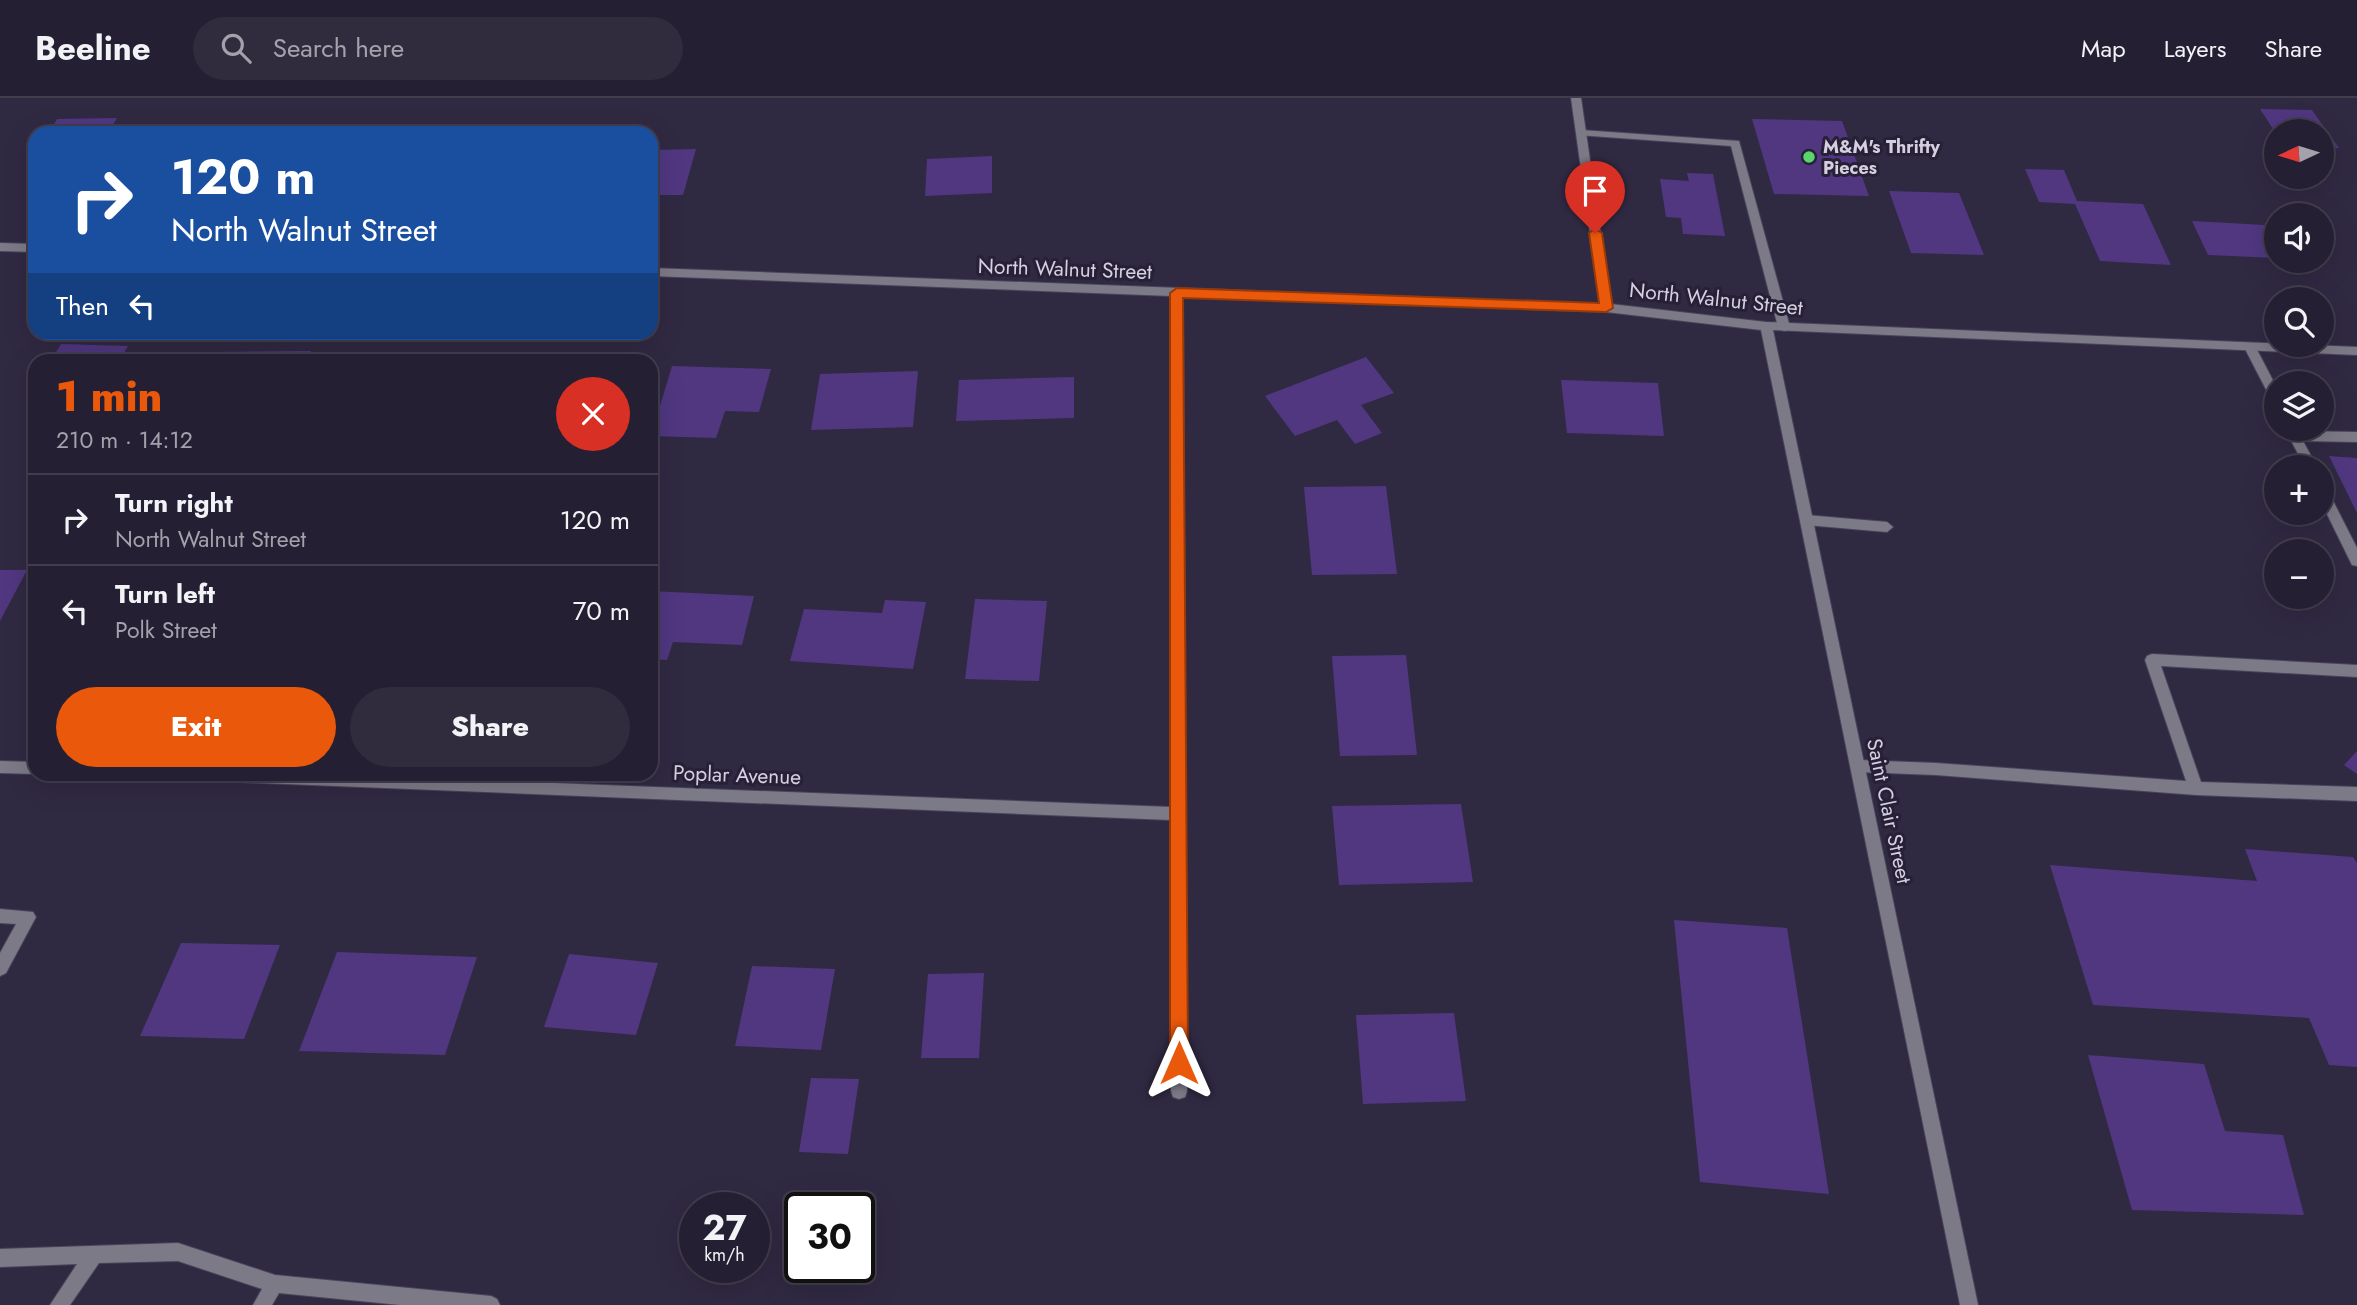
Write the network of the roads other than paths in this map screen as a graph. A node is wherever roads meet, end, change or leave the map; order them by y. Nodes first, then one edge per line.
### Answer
1 (1576, 98) edge
2 (1581, 133) junction
3 (0, 247) edge
4 (28, 248) edge
5 (658, 272) edge
6 (1177, 293) junction
7 (1606, 308) junction
8 (1766, 326) junction
9 (1784, 327) junction
10 (2250, 347) junction
11 (2357, 351) edge
12 (2264, 374) edge
13 (2334, 436) edge
14 (2357, 438) edge
15 (2334, 515) edge
16 (1806, 520) junction
17 (1887, 527) dead end
18 (2357, 561) edge
19 (2357, 671) edge
20 (1858, 766) junction
21 (0, 767) edge
22 (28, 768) edge
23 (346, 781) edge
24 (2196, 788) junction
25 (2357, 794) edge
26 (1178, 814) junction
27 (0, 916) edge
28 (0, 968) edge
29 (1179, 1091) dead end
30 (94, 1255) junction
31 (0, 1258) edge
32 (275, 1284) junction
33 (447, 1303) edge
34 (59, 1305) edge
35 (262, 1305) edge
36 (491, 1305) edge
37 (1969, 1305) edge

1 - 2 street
2 - 7 street
2 - 9 street
3 - 4 street
5 - 6 street, North Walnut Street
6 - 7 street, North Walnut Street
6 - 26 street
7 - 8 street, North Walnut Street
8 - 9 street, North Walnut Street
8 - 16 street, Saint Clair Street
9 - 10 street, North Walnut Street
10 - 11 street, North Walnut Street
10 - 12 street
13 - 14 street
15 - 18 street
16 - 17 street
16 - 20 street, Saint Clair Street
19 - 24 street
20 - 24 street
20 - 37 street, Saint Clair Street
21 - 22 street
23 - 26 street, Poplar Avenue
24 - 25 street
26 - 29 street
27 - 28 street
30 - 31 street
30 - 32 street
30 - 34 street
32 - 33 street
32 - 35 street
33 - 36 street

